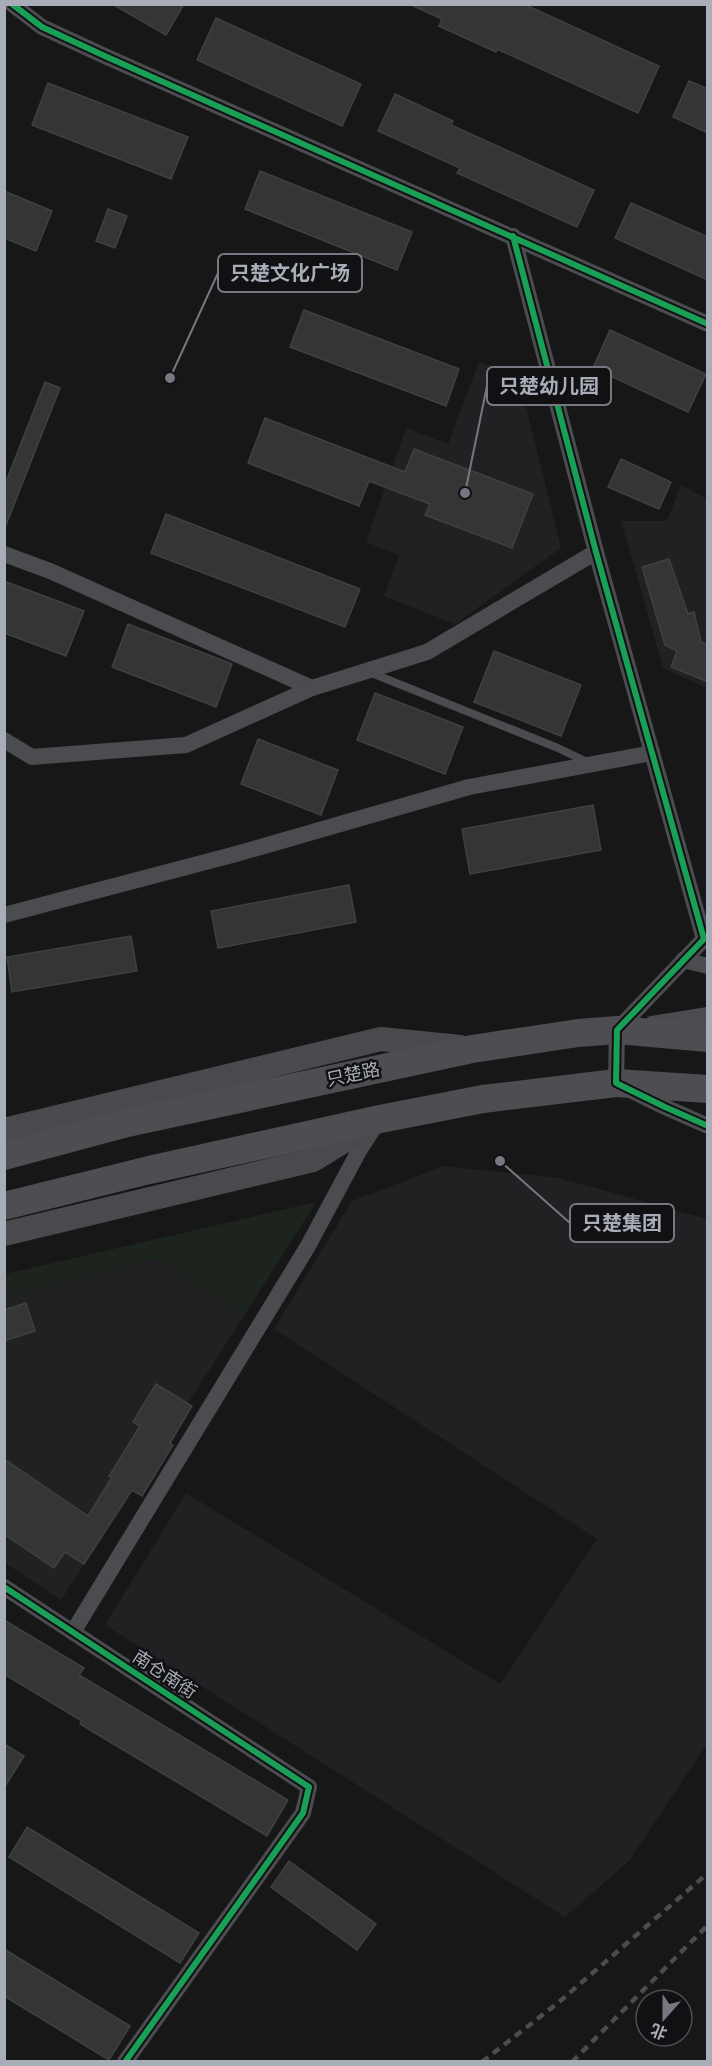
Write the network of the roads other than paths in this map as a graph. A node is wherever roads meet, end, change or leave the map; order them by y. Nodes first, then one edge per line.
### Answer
1 (12, 4) edge
2 (513, 236) junction
3 (708, 324) edge
4 (596, 552) junction
5 (4, 554) edge
6 (367, 671) junction
7 (312, 688) junction
8 (4, 740) edge
9 (652, 753) junction
10 (593, 765) junction
11 (4, 915) edge
12 (683, 960) junction
13 (708, 966) edge
14 (708, 1016) edge
15 (617, 1030) junction
16 (708, 1038) edge
17 (472, 1049) junction
18 (616, 1083) junction
19 (708, 1089) edge
20 (380, 1119) junction
21 (708, 1126) edge
22 (4, 1130) edge
23 (4, 1156) edge
24 (4, 1206) edge
25 (4, 1234) edge
26 (4, 1587) edge
27 (73, 1632) junction
28 (125, 2061) edge

1 - 2 street
2 - 3 street
2 - 4 street
4 - 6 street
4 - 9 street
5 - 7 street
6 - 7 street
6 - 10 lane
7 - 8 street
9 - 10 street
9 - 12 street
10 - 11 street
12 - 13 street
12 - 15 street
14 - 15 street
15 - 16 highway, 只楚路
15 - 17 highway, 只楚路
15 - 18 street
17 - 22 main road
17 - 23 highway, 只楚路
18 - 19 highway
18 - 20 highway
18 - 21 street
20 - 24 highway
20 - 25 main road
20 - 27 street
26 - 27 street, 南仓南街
27 - 28 street, 南仓南街

